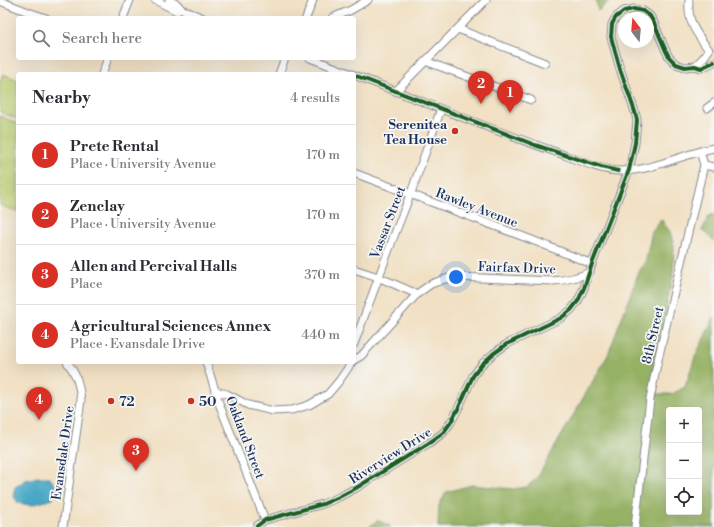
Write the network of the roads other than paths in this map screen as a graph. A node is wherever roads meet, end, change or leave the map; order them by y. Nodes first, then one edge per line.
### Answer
1 (130, 0) edge
2 (155, 0) edge
3 (169, 0) edge
4 (313, 0) edge
5 (368, 0) edge
6 (486, 0) edge
7 (689, 0) edge
8 (0, 1) edge
9 (181, 10) junction
10 (40, 16) edge
11 (124, 16) edge
12 (198, 16) edge
13 (307, 16) edge
14 (337, 16) edge
15 (458, 29) junction
16 (107, 60) edge
17 (284, 60) edge
18 (315, 60) edge
19 (425, 61) junction
20 (714, 62) edge
21 (545, 63) dead end
22 (695, 66) junction
23 (103, 72) edge
24 (280, 72) edge
25 (348, 72) edge
26 (356, 75) edge
27 (396, 91) junction
28 (531, 100) dead end
29 (714, 102) edge
30 (707, 108) dead end
31 (442, 109) junction
32 (714, 148) edge
33 (700, 151) junction
34 (704, 165) junction
35 (714, 167) edge
36 (629, 170) junction
37 (356, 174) edge
38 (410, 194) junction
39 (591, 268) junction
40 (356, 269) edge
41 (378, 277) junction
42 (417, 294) junction
43 (356, 338) edge
44 (356, 359) edge
45 (68, 364) edge
46 (207, 364) edge
47 (351, 364) edge
48 (215, 391) junction
49 (265, 520) junction
50 (257, 526) dead end
51 (63, 527) edge
52 (635, 527) edge

1 - 11 street
2 - 9 street
3 - 9 street
4 - 13 street
5 - 14 street
6 - 15 street
7 - 22 street
8 - 10 street
9 - 12 street
15 - 19 street
15 - 21 street
16 - 23 street
17 - 24 street
18 - 25 street
19 - 27 street
19 - 28 street
20 - 22 street, Riverview Drive
22 - 36 street, Riverview Drive
26 - 27 street
27 - 31 street
29 - 30 street
31 - 36 street
31 - 38 street, Vassar Street
32 - 33 street
33 - 34 street, 8th Street
33 - 36 street
34 - 35 street
34 - 52 street, 8th Street
36 - 39 street, Riverview Drive
37 - 38 street, Rawley Avenue
38 - 39 street, Rawley Avenue
38 - 41 street, Vassar Street
39 - 42 street, Fairfax Drive
39 - 49 street, Riverview Drive
40 - 41 street
41 - 42 street
41 - 43 street, Vassar Street
42 - 44 street, Fairfax Drive
45 - 51 street, Evansdale Drive
46 - 48 street, Oakland Street
47 - 48 street, Fairfax Drive
48 - 49 street, Oakland Street
49 - 50 street, Riverview Drive

